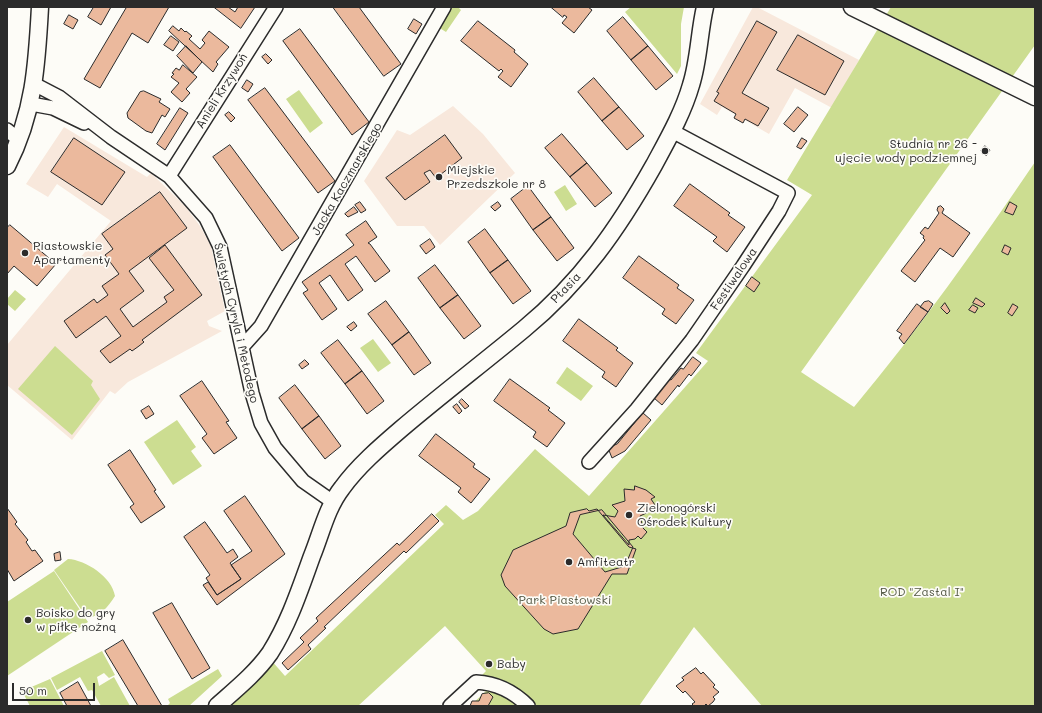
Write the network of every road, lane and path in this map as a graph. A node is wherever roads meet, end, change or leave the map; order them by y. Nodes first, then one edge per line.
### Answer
1 (40, 7) edge
2 (276, 7) edge
3 (852, 7) edge
4 (704, 8) edge
5 (439, 9) edge
6 (34, 84) junction
7 (1035, 97) edge
8 (31, 104) junction
9 (672, 131) junction
10 (13, 134) edge
11 (111, 137) junction
12 (7, 166) edge
13 (169, 176) junction
14 (243, 346) junction
15 (589, 462) dead end
16 (333, 502) junction
17 (217, 706) edge
18 (450, 706) edge
19 (528, 706) edge

1 - 6 street
2 - 13 street, Anieli Krzywoń
3 - 7 street
4 - 9 street, Ptasia
5 - 14 street, Jacka Kaczmarskiego
6 - 8 street
6 - 11 street
8 - 10 street
8 - 11 street
9 - 15 street, Festiwalowa
9 - 16 street, Ptasia
10 - 12 street
11 - 13 street, Świętych Cyryla i Metodego
13 - 14 street, Świętych Cyryla i Metodego
14 - 16 street, Świętych Cyryla i Metodego
16 - 17 street, Ptasia
18 - 19 street

